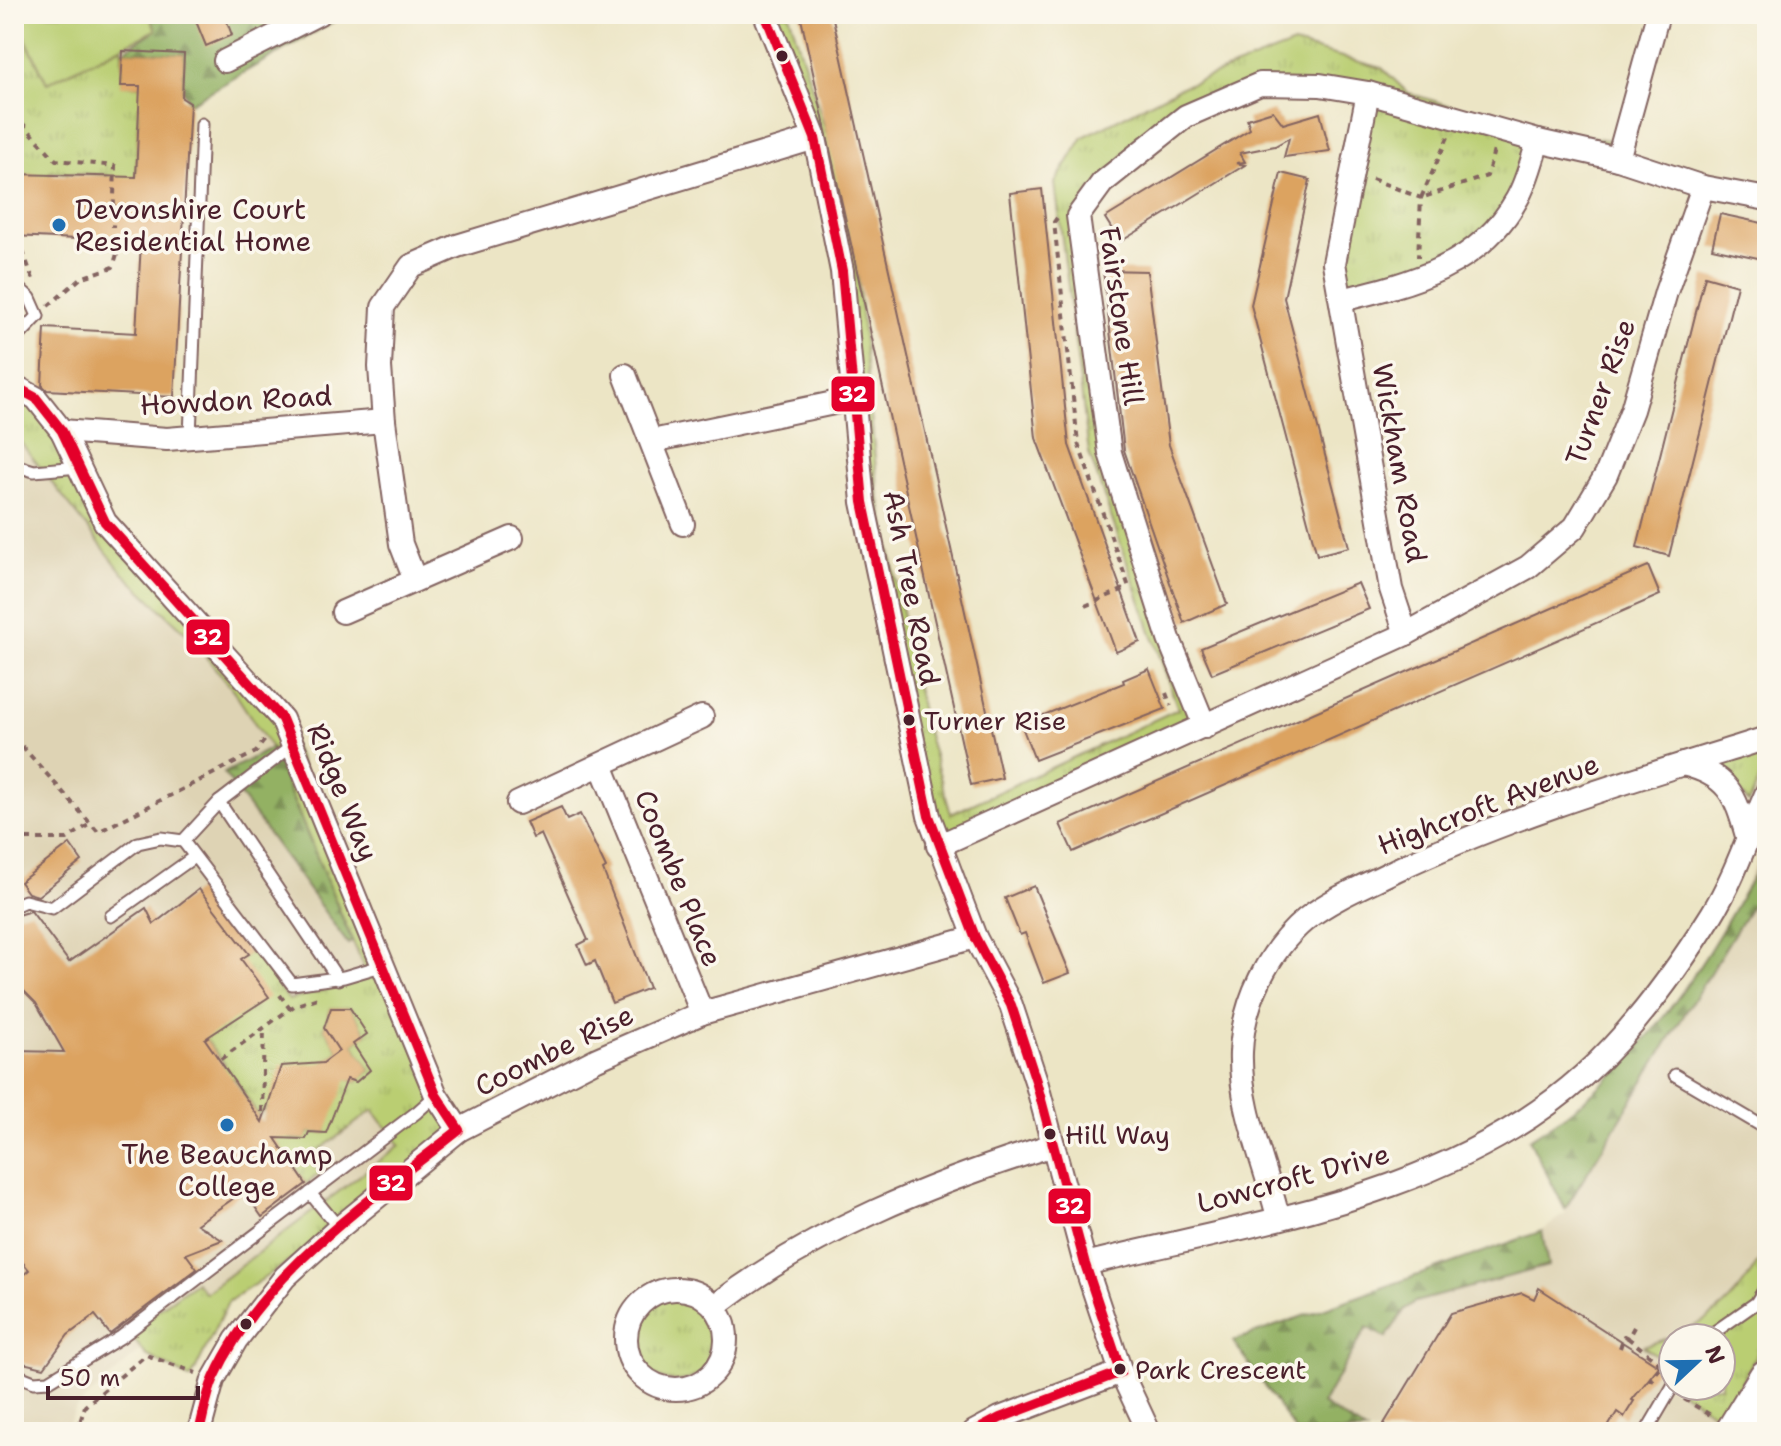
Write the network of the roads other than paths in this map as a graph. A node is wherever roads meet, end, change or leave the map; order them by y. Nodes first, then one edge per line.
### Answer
1 (318, 14) edge
2 (765, 14) edge
3 (1658, 14) edge
4 (225, 61) dead end
5 (1368, 93) junction
6 (202, 124) dead end
7 (815, 138) junction
8 (1538, 141) junction
9 (1618, 159) junction
10 (1703, 187) junction
11 (1767, 199) edge
12 (14, 284) edge
13 (1341, 300) junction
14 (14, 341) edge
15 (625, 375) dead end
16 (14, 386) edge
17 (853, 399) junction
18 (384, 421) junction
19 (62, 431) junction
20 (190, 437) junction
21 (652, 441) junction
22 (14, 465) edge
23 (79, 467) junction
24 (683, 524) dead end
25 (512, 538) dead end
26 (415, 580) junction
27 (343, 612) dead end
28 (1406, 634) junction
29 (702, 717) dead end
30 (1205, 727) junction
31 (1767, 738) edge
32 (292, 746) junction
33 (1683, 764) junction
34 (601, 765) junction
35 (1767, 792) edge
36 (219, 802) junction
37 (518, 803) dead end
38 (1747, 836) junction
39 (183, 841) junction
40 (938, 846) junction
41 (194, 857) junction
42 (14, 906) edge
43 (111, 916) dead end
44 (975, 937) junction
45 (381, 966) junction
46 (338, 979) junction
47 (702, 1013) junction
48 (1675, 1075) dead end
49 (436, 1095) junction
50 (1767, 1129) edge
51 (459, 1130) junction
52 (1053, 1145) junction
53 (310, 1193) junction
54 (1278, 1217) junction
55 (339, 1228) junction
56 (1085, 1264) junction
57 (1767, 1285) edge
58 (715, 1306) junction
59 (1729, 1322) edge
60 (1121, 1372) junction
61 (14, 1374) edge
62 (1767, 1378) edge
63 (1664, 1402) edge
64 (1728, 1427) edge
65 (206, 1430) edge
66 (974, 1432) edge
67 (1149, 1432) edge
68 (1646, 1432) edge

1 - 4 street
2 - 7 street, Ash Tree Road
3 - 9 street
5 - 8 street, Fairstone Hill
5 - 13 street, Wickham Road
5 - 30 street, Fairstone Hill
6 - 20 lane
7 - 17 street, Ash Tree Road
7 - 18 street
8 - 9 street, Fairstone Hill
8 - 13 street
9 - 10 street, Fairstone Hill
10 - 11 street, Fairstone Hill
10 - 28 street, Turner Rise
12 - 14 lane
13 - 28 street, Wickham Road
15 - 21 street
16 - 19 street
17 - 21 street
17 - 40 street, Ash Tree Road
18 - 20 street, Howdon Road
18 - 26 street
19 - 20 street, Howdon Road
19 - 23 street, Ridge Way
21 - 24 street
22 - 23 lane
23 - 32 street, Ridge Way
25 - 26 street
26 - 27 street
28 - 30 street, Turner Rise
29 - 34 street, Coombe Place
30 - 40 street, Turner Rise
31 - 33 street, Highcroft Avenue
32 - 36 lane
32 - 45 street, Ridge Way
33 - 38 street
33 - 54 street, Highcroft Avenue
34 - 37 street, Coombe Place
34 - 47 street, Coombe Place
35 - 38 street, Lowcroft Drive
36 - 39 lane
36 - 46 lane
38 - 54 street, Lowcroft Drive
39 - 41 lane
39 - 42 lane
40 - 44 street, Ash Tree Road
41 - 43 lane
41 - 46 lane
44 - 47 street, Coombe Rise
44 - 52 street, Ash Tree Road
45 - 46 lane
45 - 49 street, Ridge Way
47 - 51 street, Coombe Rise
48 - 50 lane
49 - 51 street, Ridge Way
49 - 53 lane
51 - 55 street, Coombe Rise
52 - 56 street, Ash Tree Road
52 - 58 street
53 - 55 lane
53 - 61 lane
54 - 56 street, Lowcroft Drive
55 - 65 street, Coombe Rise
56 - 60 street, Ash Tree Road
57 - 59 lane
58 - 58 street
60 - 66 street
60 - 67 street, Ash Tree Road
62 - 64 highway
63 - 68 lane

